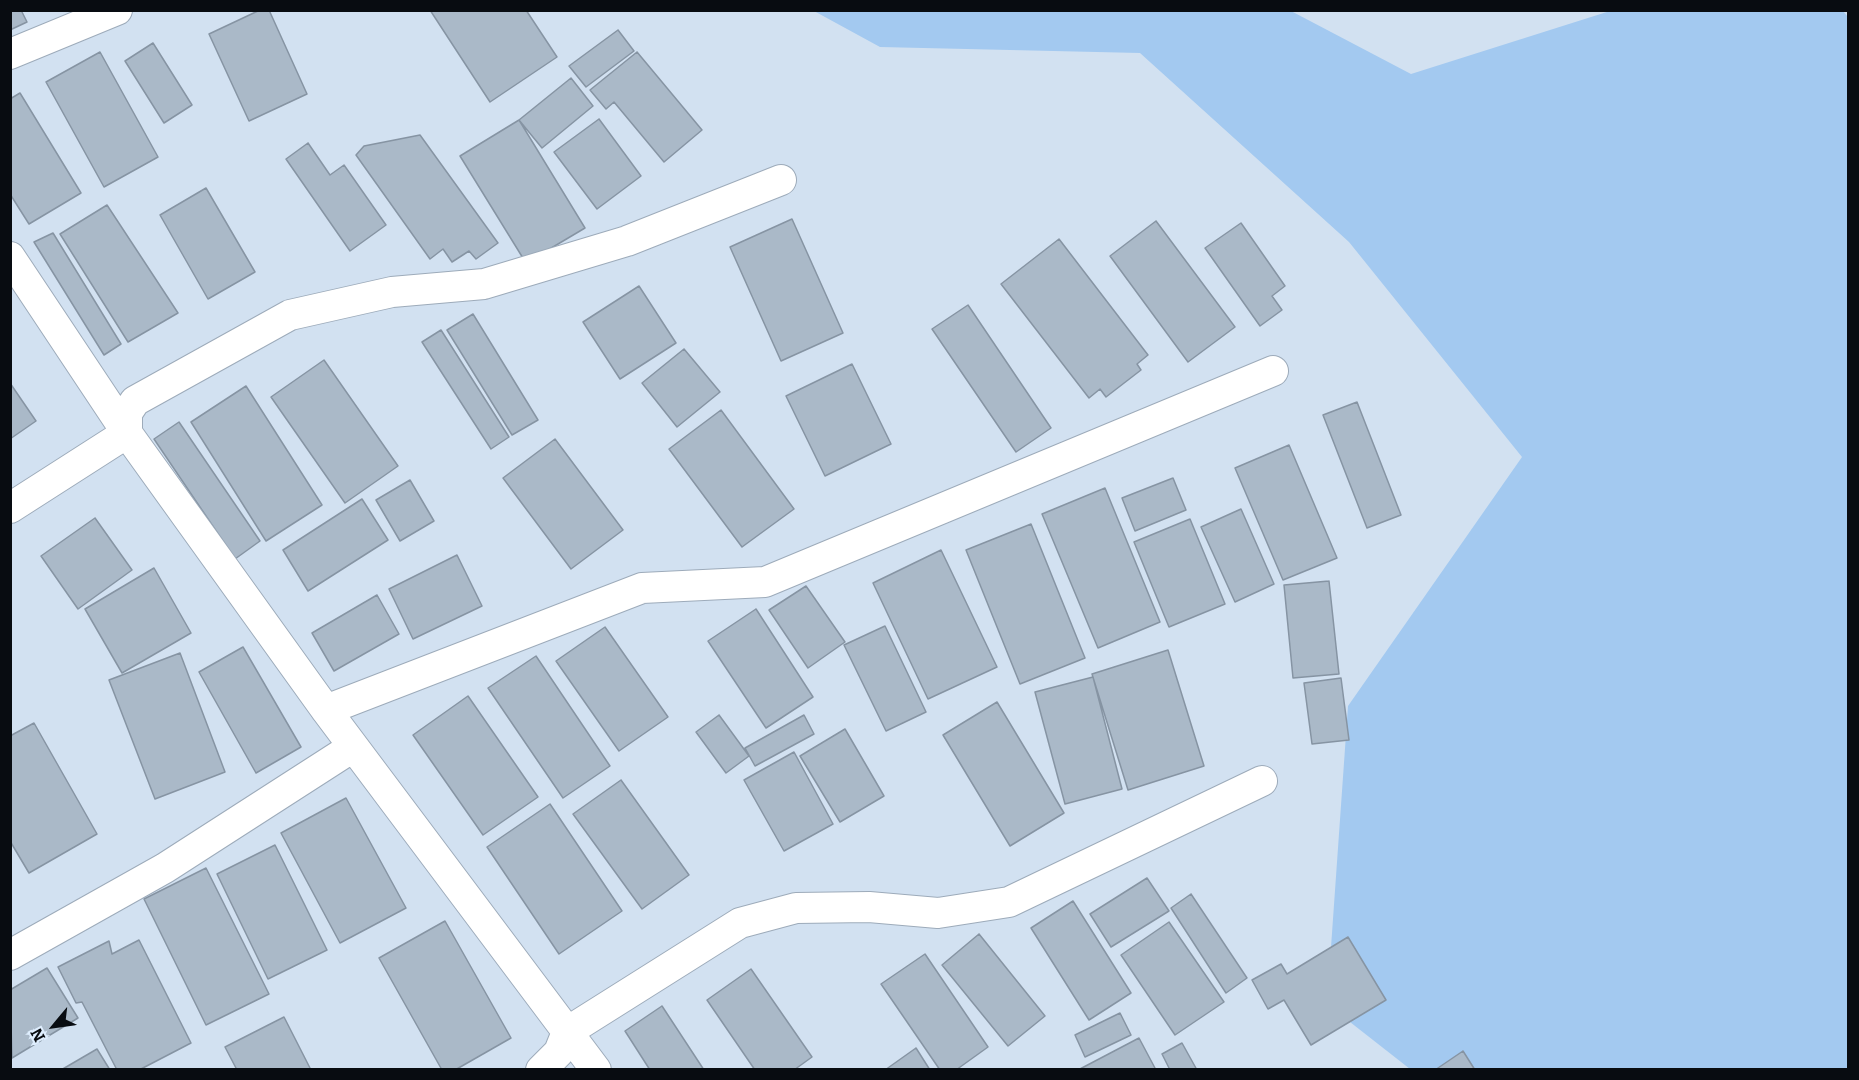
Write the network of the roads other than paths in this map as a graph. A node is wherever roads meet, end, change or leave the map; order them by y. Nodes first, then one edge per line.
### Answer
1 (117, 10) edge
2 (10, 54) edge
3 (781, 180) dead end
4 (10, 257) edge
5 (1273, 371) dead end
6 (127, 433) junction
7 (10, 508) edge
8 (326, 710) junction
9 (353, 747) junction
10 (1262, 781) dead end
11 (10, 955) edge
12 (567, 1032) junction
13 (541, 1070) edge
14 (596, 1070) edge

1 - 2 street
3 - 6 street
4 - 6 street
5 - 8 street
6 - 7 street
6 - 8 street
8 - 9 street
9 - 11 street
9 - 12 street
10 - 12 street
12 - 13 street
12 - 14 street

